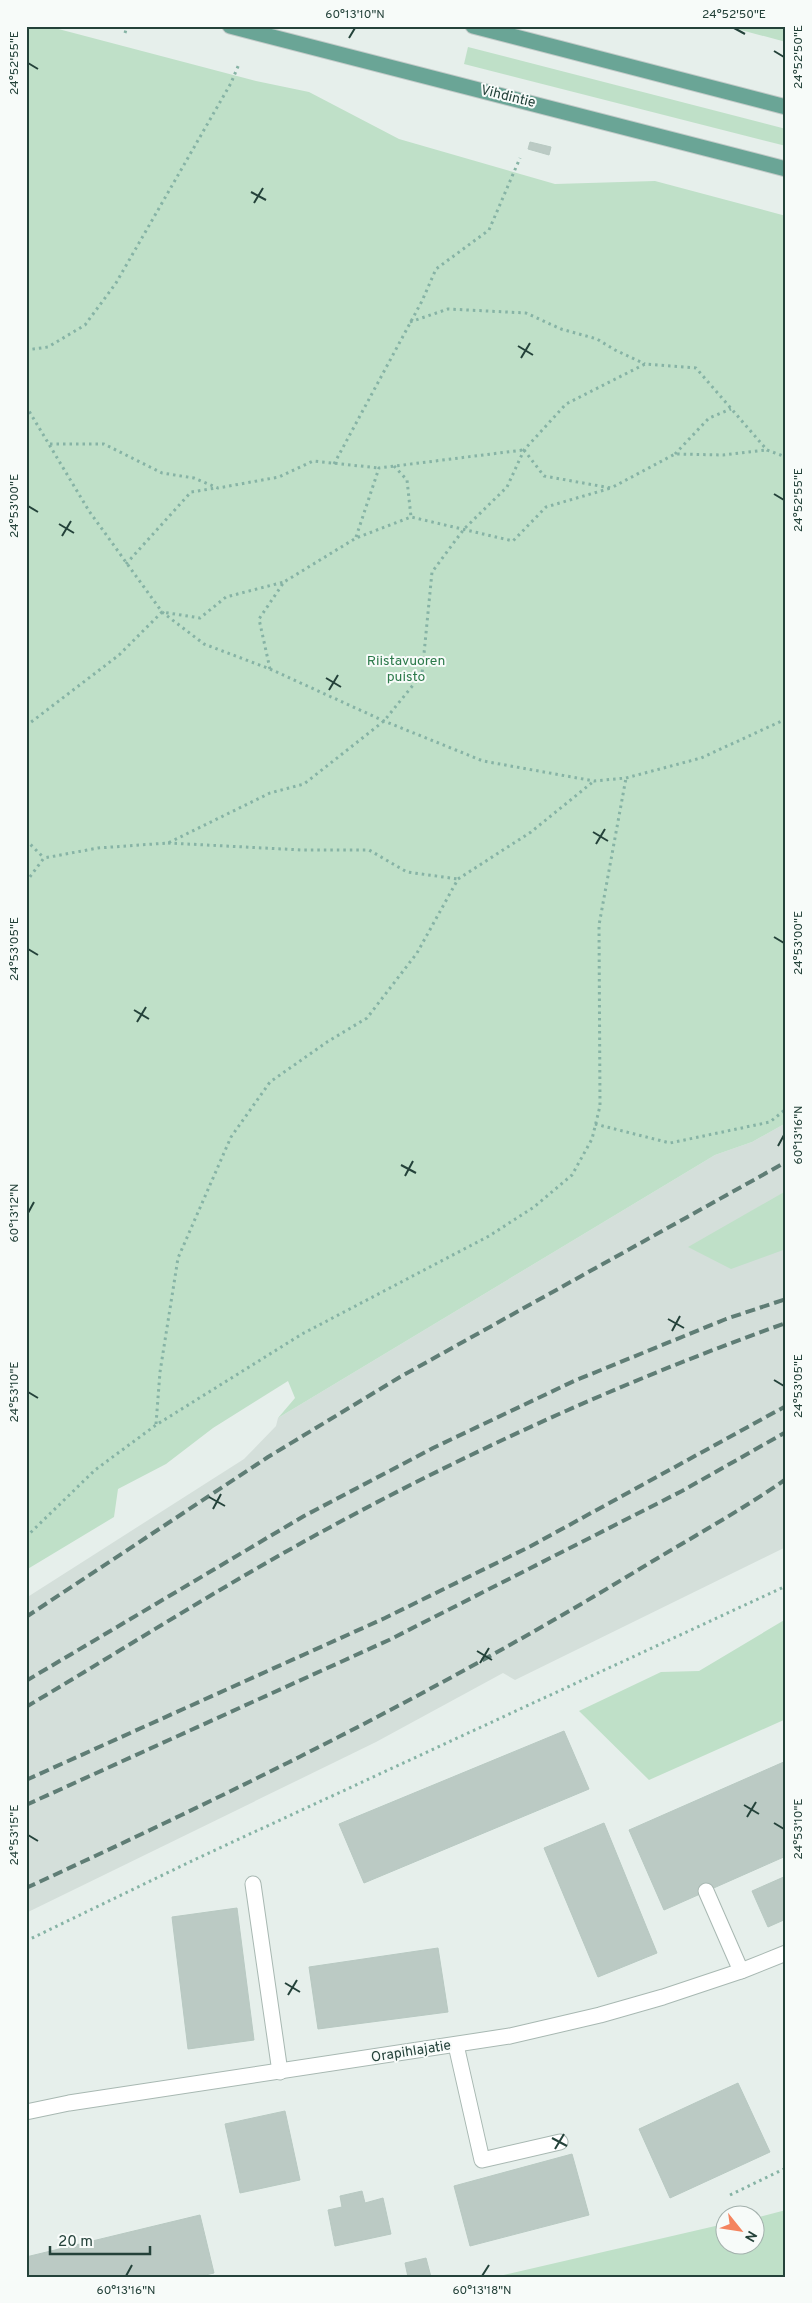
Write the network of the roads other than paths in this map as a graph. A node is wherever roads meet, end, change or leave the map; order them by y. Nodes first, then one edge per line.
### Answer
1 (230, 26) edge
2 (472, 26) edge
3 (786, 106) edge
4 (786, 169) edge
5 (253, 1884) dead end
6 (706, 1891) dead end
7 (786, 1953) edge
8 (741, 1971) junction
9 (456, 2045) junction
10 (280, 2072) junction
11 (27, 2109) edge
12 (560, 2142) dead end

1 - 4 main road, Vihdintie
2 - 3 main road
5 - 10 street
6 - 8 street
7 - 8 street, Orapihlajatie
8 - 9 street, Orapihlajatie
9 - 10 street, Orapihlajatie
9 - 12 street
10 - 11 street, Orapihlajatie

